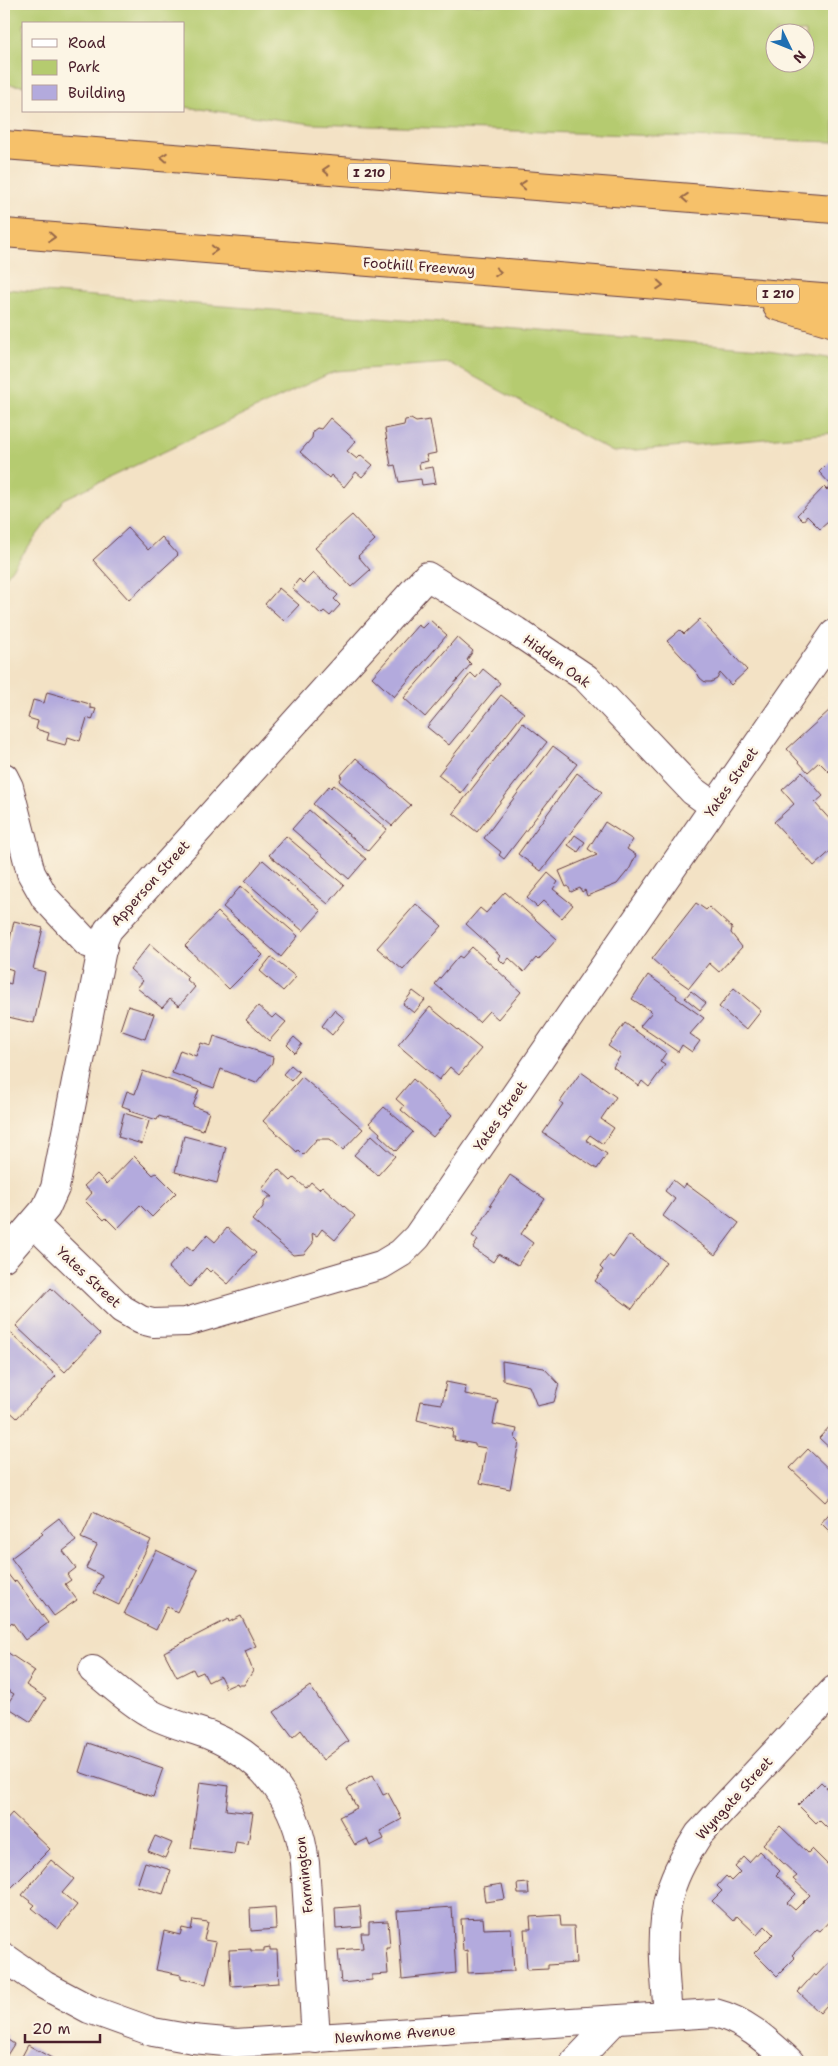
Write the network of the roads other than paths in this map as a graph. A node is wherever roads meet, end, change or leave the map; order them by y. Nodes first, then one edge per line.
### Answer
1 (4, 144) edge
2 (734, 202) junction
3 (834, 204) edge
4 (834, 209) edge
5 (4, 233) edge
6 (723, 290) junction
7 (834, 299) edge
8 (834, 323) edge
9 (427, 576) joint
10 (834, 634) edge
11 (4, 776) edge
12 (714, 806) junction
13 (103, 948) junction
14 (34, 1224) junction
15 (4, 1257) edge
16 (93, 1670) dead end
17 (834, 1690) edge
18 (4, 1957) edge
19 (668, 2014) junction
20 (615, 2020) junction
21 (316, 2039) junction
22 (575, 2062) edge
23 (790, 2062) edge

2 -> 1 highway, I 210
2 - 3 highway
2 - 4 highway, I 210
5 -> 6 highway, Foothill Freeway / I 210
6 - 7 highway, Foothill Freeway / I 210
6 - 8 highway
9 - 12 street, Hidden Oak
9 - 13 street, Apperson Street
10 - 12 street, Yates Street
11 - 13 street
12 - 14 street, Yates Street
13 - 14 street, Apperson Street
14 - 15 street, Apperson Street
16 - 21 street, Farmington
17 - 19 street, Wyngate Street
18 - 21 street, Newhome Avenue
19 - 20 street, Newhome Avenue
19 - 23 street, Newhome Avenue
20 - 21 street, Newhome Avenue
20 - 22 street

